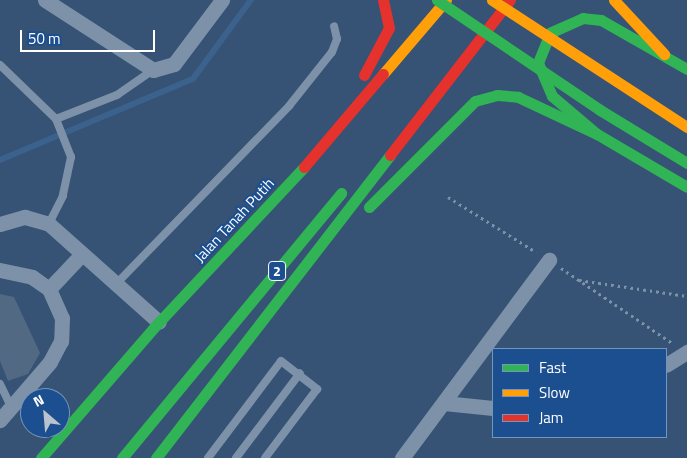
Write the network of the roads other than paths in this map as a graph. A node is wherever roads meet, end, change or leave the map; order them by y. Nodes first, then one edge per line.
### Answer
1 (44, 0) edge
2 (222, 0) edge
3 (383, 0) edge
4 (437, 0) edge
5 (446, 0) edge
6 (492, 0) edge
7 (510, 0) edge
8 (614, 0) edge
9 (334, 26) dead end
10 (664, 54) junction
11 (0, 65) edge
12 (687, 69) edge
13 (153, 70) junction
14 (440, 92) junction
15 (56, 119) junction
16 (687, 127) edge
17 (597, 134) junction
18 (687, 163) edge
19 (364, 166) dead end
20 (300, 172) junction
21 (347, 185) dead end
22 (687, 187) edge
23 (0, 224) edge
24 (49, 224) junction
25 (320, 248) junction
26 (82, 254) junction
27 (549, 260) road end
28 (0, 270) edge
29 (117, 283) junction
30 (48, 289) junction
31 (159, 322) junction
32 (687, 352) edge
33 (667, 364) edge
34 (300, 374) junction
35 (0, 384) edge
36 (444, 403) junction
37 (11, 407) junction
38 (492, 408) edge
39 (0, 420) edge
40 (187, 420) junction
41 (41, 458) edge
42 (122, 458) edge
43 (156, 458) edge
44 (167, 458) edge
45 (208, 458) edge
46 (236, 458) edge
47 (265, 458) edge
48 (402, 458) edge

1 - 13 street
2 - 13 street
3 - 20 main road
4 - 18 main road, bridge
5 - 20 main road, Jalan Tanah Putih
6 - 16 main road, bridge
7 - 14 main road, 2
8 - 10 main road
9 - 29 lane
10 - 12 main road
10 - 17 main road
11 - 15 lane
13 - 15 lane
14 - 19 main road, 2
14 - 25 main road, 2
15 - 24 lane
17 - 22 main road
17 - 25 main road
20 - 31 main road, Jalan Tanah Putih
21 - 42 main road, 2
23 - 24 street
24 - 26 street
25 - 40 main road, 2
26 - 29 street
26 - 30 street
27 - 36 street
28 - 30 street
29 - 31 street
30 - 37 street
31 - 41 main road, Jalan Tanah Putih
32 - 33 street
34 - 45 lane
34 - 46 lane
34 - 47 lane
35 - 37 lane
36 - 38 street
36 - 48 street
37 - 39 street
40 - 43 main road, 2
40 - 44 street

